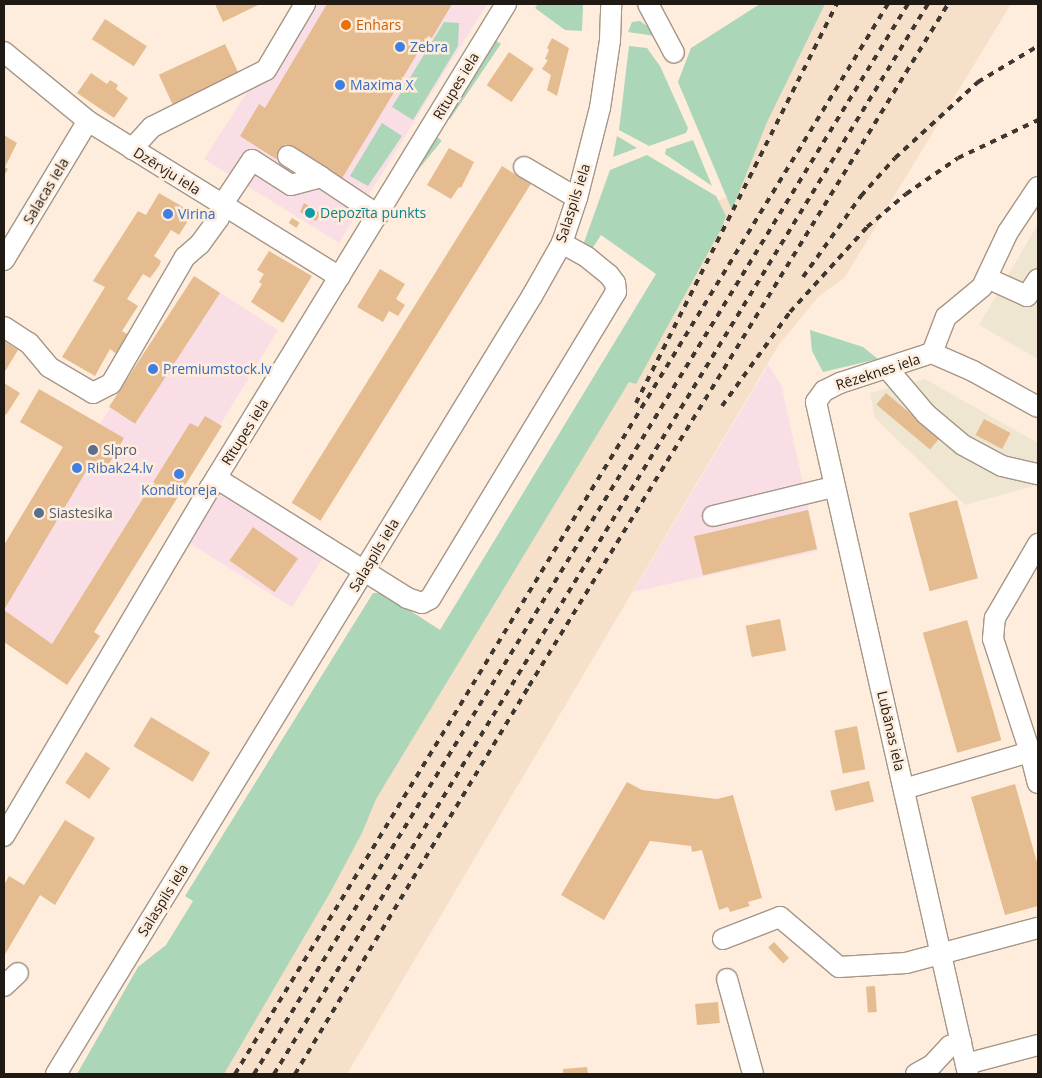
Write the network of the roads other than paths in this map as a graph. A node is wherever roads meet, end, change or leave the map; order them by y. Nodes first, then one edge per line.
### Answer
1 (305, 4) edge
2 (506, 4) edge
3 (611, 4) edge
4 (648, 4) edge
5 (4, 52) edge
6 (674, 52) dead end
7 (88, 121) junction
8 (132, 149) junction
9 (288, 156) dead end
10 (524, 167) dead end
11 (321, 177) junction
12 (1038, 187) edge
13 (577, 198) junction
14 (222, 205) junction
15 (378, 215) junction
16 (562, 243) junction
17 (4, 260) edge
18 (340, 277) junction
19 (987, 278) junction
20 (1038, 279) edge
21 (4, 327) edge
22 (932, 353) junction
23 (887, 368) junction
24 (824, 391) joint
25 (1038, 408) edge
26 (1038, 474) edge
27 (216, 478) junction
28 (834, 487) junction
29 (712, 516) dead end
30 (1036, 551) edge
31 (365, 570) junction
32 (1030, 752) junction
33 (1038, 783) edge
34 (904, 789) junction
35 (4, 836) edge
36 (1038, 928) edge
37 (723, 939) dead end
38 (941, 954) junction
39 (727, 979) dead end
40 (961, 1042) junction
41 (1038, 1045) edge
42 (967, 1069) edge
43 (56, 1074) edge
44 (753, 1074) edge
45 (916, 1074) edge

1 - 8 street
2 - 15 street, Rītupes iela
3 - 13 street, Salaspils iela
4 - 6 street
5 - 7 street, Dzērvju iela
7 - 8 street, Dzērvju iela
7 - 17 street, Salacas iela
8 - 14 street, Dzērvju iela
9 - 11 street
10 - 13 street
11 - 14 street
11 - 15 street
12 - 19 street
13 - 16 street, Salaspils iela
14 - 18 street, Dzērvju iela
14 - 21 street
15 - 18 street, Rītupes iela
16 - 31 street, Salaspils iela
16 - 31 street
18 - 27 street, Rītupes iela
19 - 20 street
19 - 22 street
22 - 23 street, Rēzeknes iela
22 - 25 street, Rēzeknes iela
23 - 24 street, Rēzeknes iela
23 - 26 street
24 - 28 street, Lubānas iela
27 - 31 street
27 - 35 street, Rītupes iela
28 - 29 street
28 - 34 street, Lubānas iela
30 - 32 street
31 - 43 street, Salaspils iela
32 - 33 street
32 - 34 street
34 - 38 street, Lubānas iela
36 - 38 street
37 - 38 street
38 - 40 street, Lubānas iela
39 - 44 street
40 - 42 street, Lubānas iela
40 - 45 street
41 - 42 street

